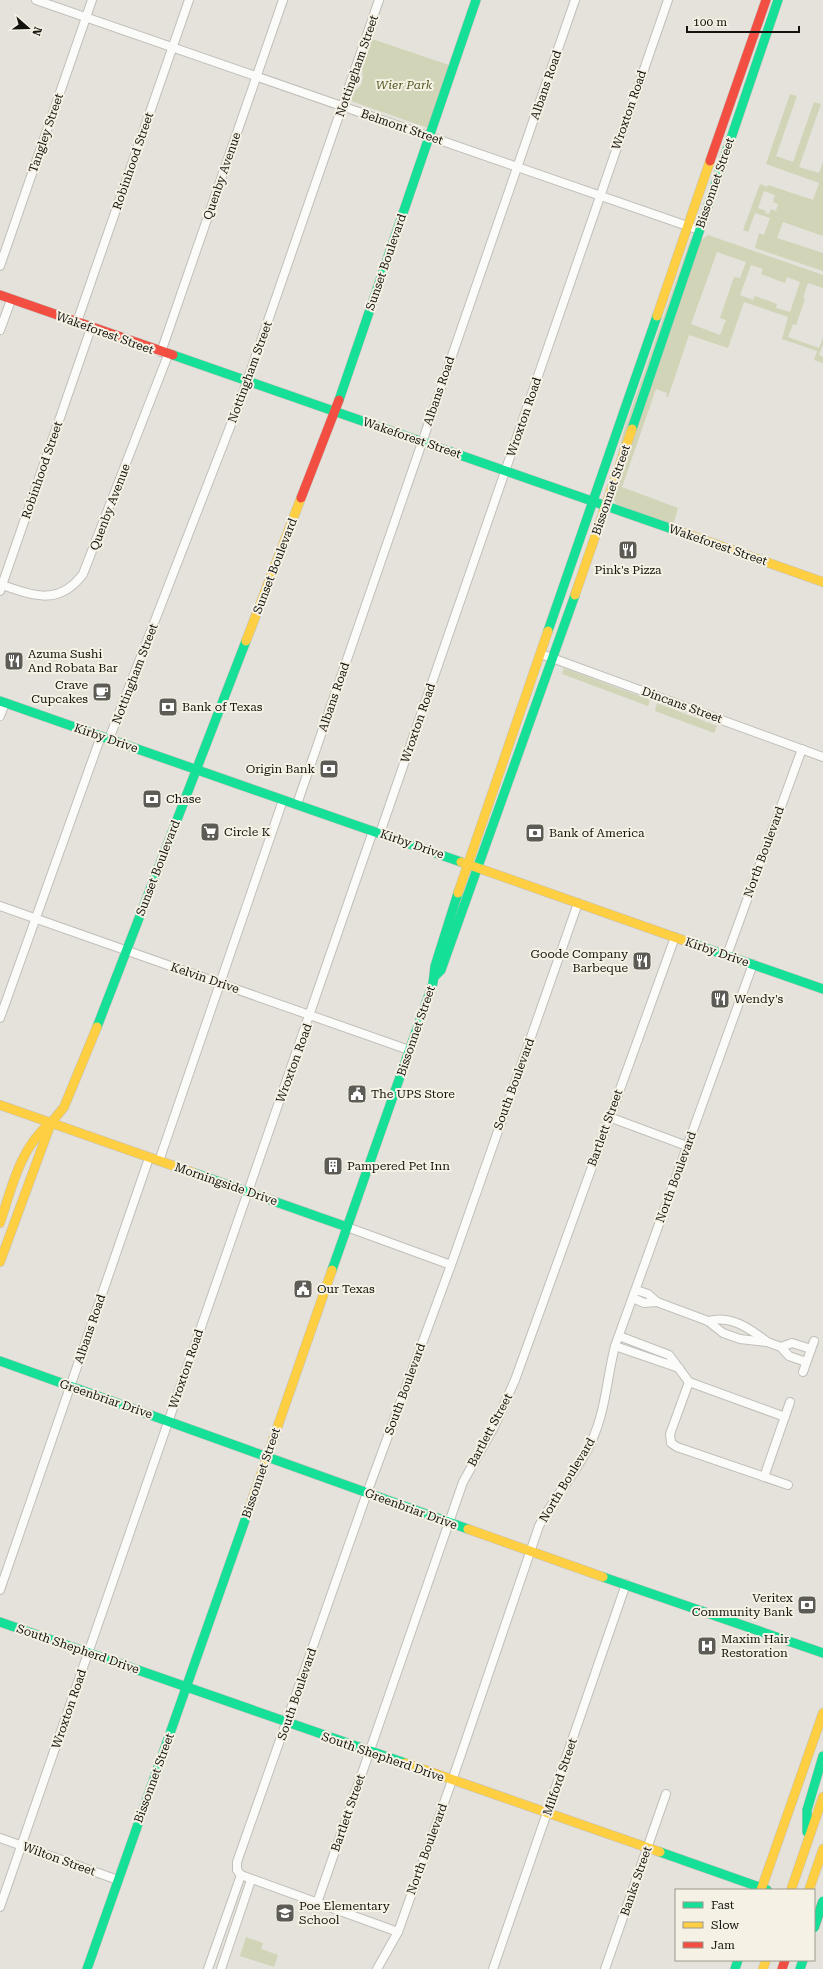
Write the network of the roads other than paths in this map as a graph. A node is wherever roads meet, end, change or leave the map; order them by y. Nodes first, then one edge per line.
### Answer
1 (36, 0) edge
2 (92, 0) edge
3 (189, 0) edge
4 (283, 0) edge
5 (379, 0) edge
6 (476, 0) edge
7 (575, 0) edge
8 (668, 0) edge
9 (766, 0) edge
10 (778, 0) edge
11 (86, 18) junction
12 (172, 47) junction
13 (257, 77) junction
14 (342, 106) junction
15 (430, 137) junction
16 (517, 167) junction
17 (599, 196) junction
18 (688, 226) junction
19 (699, 230) junction
20 (0, 266) edge
21 (0, 295) edge
22 (11, 300) junction
23 (77, 322) junction
24 (91, 328) junction
25 (0, 330) edge
26 (164, 354) junction
27 (247, 382) junction
28 (335, 411) junction
29 (422, 442) junction
30 (506, 470) junction
31 (594, 501) junction
32 (606, 506) junction
33 (823, 582) edge
34 (1, 588) edge
35 (541, 654) junction
36 (553, 658) junction
37 (2, 702) edge
38 (0, 716) edge
39 (105, 737) junction
40 (802, 749) junction
41 (508, 750) junction
42 (520, 754) junction
43 (823, 757) edge
44 (196, 769) junction
45 (283, 800) junction
46 (297, 804) junction
47 (377, 832) junction
48 (468, 865) junction
49 (478, 868) junction
50 (578, 903) junction
51 (0, 906) edge
52 (36, 918) junction
53 (675, 937) junction
54 (126, 950) junction
55 (727, 955) junction
56 (753, 964) junction
57 (435, 976) junction
58 (219, 983) junction
59 (823, 988) edge
60 (311, 1016) junction
61 (0, 1018) edge
62 (409, 1050) junction
63 (0, 1105) edge
64 (609, 1118) junction
65 (51, 1123) junction
66 (687, 1146) junction
67 (149, 1158) junction
68 (158, 1161) junction
69 (248, 1192) junction
70 (0, 1223) edge
71 (347, 1227) junction
72 (0, 1262) edge
73 (451, 1265) junction
74 (636, 1290) junction
75 (633, 1298) junction
76 (657, 1302) junction
77 (708, 1321) junction
78 (619, 1336) junction
79 (767, 1342) junction
80 (615, 1346) junction
81 (650, 1347) junction
82 (781, 1347) junction
83 (646, 1357) junction
84 (0, 1361) edge
85 (806, 1362) junction
86 (679, 1368) junction
87 (803, 1372) dead end
88 (688, 1382) junction
89 (71, 1386) junction
90 (790, 1402) dead end
91 (785, 1417) junction
92 (168, 1420) junction
93 (267, 1457) junction
94 (764, 1477) junction
95 (788, 1486) dead end
96 (367, 1493) junction
97 (448, 1522) junction
98 (529, 1551) junction
99 (626, 1584) junction
100 (0, 1590) edge
101 (0, 1622) edge
102 (823, 1645) edge
103 (802, 1646) junction
104 (89, 1653) junction
105 (823, 1653) edge
106 (186, 1687) junction
107 (823, 1713) edge
108 (287, 1723) junction
109 (369, 1752) junction
110 (823, 1756) edge
111 (452, 1781) junction
112 (666, 1794) dead end
113 (823, 1797) edge
114 (547, 1813) junction
115 (0, 1838) edge
116 (808, 1841) junction
117 (21, 1847) junction
118 (647, 1848) junction
119 (823, 1850) edge
120 (241, 1875) junction
121 (118, 1880) junction
122 (251, 1880) junction
123 (763, 1889) edge
124 (791, 1889) edge
125 (809, 1889) edge
126 (823, 1901) edge
127 (317, 1903) junction
128 (0, 1907) edge
129 (815, 1924) edge
130 (398, 1932) junction
131 (87, 1969) edge
132 (208, 1969) edge
133 (221, 1969) edge
134 (377, 1969) edge
135 (493, 1969) edge
136 (605, 1969) edge

1 - 11 street, Belmont Street
2 - 11 street, Tangley Street
3 - 12 street, Robinhood Street
4 - 13 street, Quenby Avenue
5 - 14 street, Nottingham Street
6 - 15 main road, Sunset Boulevard
7 - 16 street, Albans Road
8 - 17 street, Wroxton Road
9 - 18 main road, Bissonnet Street
10 - 19 main road, Bissonnet Street
11 - 12 street, Belmont Street
11 - 20 street, Tangley Street
12 - 13 street, Belmont Street
12 - 23 street, Robinhood Street
13 - 14 street, Belmont Street
13 - 26 street, Quenby Avenue
14 - 15 street, Belmont Street
14 - 27 street, Nottingham Street
15 - 16 street, Belmont Street
15 - 28 main road, Sunset Boulevard
16 - 17 street, Belmont Street
16 - 29 street, Albans Road
17 - 18 street, Belmont Street
17 - 30 street, Wroxton Road
18 - 19 street, Belmont Street
18 - 31 main road, Bissonnet Street
19 - 32 main road, Bissonnet Street
21 - 22 main road, Wakeforest Street
22 - 23 main road, Wakeforest Street
22 - 25 street
23 - 24 main road, Wakeforest Street
24 - 26 main road, Wakeforest Street
24 - 34 street, Robinhood Street
26 - 27 main road, Wakeforest Street
26 - 34 street, Quenby Avenue
27 - 28 main road, Wakeforest Street
27 - 39 street, Nottingham Street
28 - 29 main road, Wakeforest Street
28 - 44 main road, Sunset Boulevard
29 - 30 main road, Wakeforest Street
29 - 46 street, Albans Road
30 - 31 main road, Wakeforest Street
30 - 47 street, Wroxton Road
31 - 32 main road, Wakeforest Street
31 - 35 main road, Bissonnet Street
32 - 33 main road, Wakeforest Street
32 - 36 main road, Bissonnet Street
35 - 36 street, Dincans Street
35 - 41 main road, Bissonnet Street
36 - 40 street, Dincans Street
36 - 42 main road, Bissonnet Street
37 - 38 street
37 - 39 main road, Kirby Drive
39 - 44 main road, Kirby Drive
39 - 52 street, Nottingham Street
40 - 43 street, Dincans Street
40 - 55 street, North Boulevard
41 - 42 main road
41 - 48 main road, Bissonnet Street
42 - 49 main road, Bissonnet Street
44 - 45 main road, Kirby Drive
44 - 54 main road, Sunset Boulevard
45 - 46 main road, Kirby Drive
45 - 58 street
46 - 47 main road, Kirby Drive
47 - 48 main road, Kirby Drive
47 - 60 street, Wroxton Road
48 - 49 main road, Kirby Drive
48 - 57 main road, Bissonnet Street
49 - 50 main road, Kirby Drive
49 - 57 main road, Bissonnet Street
50 - 53 main road, Kirby Drive
50 - 73 street, South Boulevard
51 - 52 street, Kelvin Drive
52 - 54 street, Kelvin Drive
52 - 61 street, Nottingham Street
53 - 55 main road, Kirby Drive
53 - 64 street, Bartlett Street
54 - 58 street, Kelvin Drive
54 - 65 main road, Sunset Boulevard
55 - 56 main road, Kirby Drive
56 - 59 main road, Kirby Drive
56 - 66 street, North Boulevard
57 - 62 main road, Bissonnet Street
58 - 60 street, Kelvin Drive
58 - 68 street
60 - 62 street, Kelvin Drive
60 - 69 street, Wroxton Road
62 - 71 main road, Bissonnet Street
63 - 65 main road, Morningside Drive
64 - 66 street
64 - 97 street, Bartlett Street
65 - 67 main road, Morningside Drive
65 - 70 main road, Sunset Boulevard
65 - 72 main road, Sunset Boulevard
66 - 74 street, North Boulevard
67 - 68 main road, Morningside Drive
67 - 89 street, Albans Road
68 - 69 main road, Morningside Drive
69 - 71 main road, Morningside Drive
69 - 92 street, Wroxton Road
71 - 73 street, Morningside Drive
71 - 93 main road, Bissonnet Street
73 - 96 street, South Boulevard
74 - 75 street, North Boulevard
74 - 76 street
75 - 76 street
75 - 78 street, North Boulevard
76 - 77 street
77 - 79 street
77 - 79 street
78 - 80 street, North Boulevard
78 - 81 street
79 - 82 street
80 - 83 street
80 - 98 street, North Boulevard
81 - 83 street
81 - 86 street
82 - 85 street
82 - 85 street
83 - 86 street
84 - 89 main road, Greenbriar Drive
85 - 87 street
86 - 88 street
88 - 91 street
88 - 94 street
89 - 92 main road, Greenbriar Drive
89 - 100 street, Albans Road
90 - 91 street
91 - 94 street
92 - 93 main road, Greenbriar Drive
92 - 104 street, Wroxton Road
93 - 96 main road, Greenbriar Drive
93 - 106 main road, Bissonnet Street
94 - 95 street
96 - 97 main road, Greenbriar Drive
96 - 108 street, South Boulevard
97 - 98 main road, Greenbriar Drive
97 - 109 street, Bartlett Street
98 - 99 main road, Greenbriar Drive
98 - 111 street, North Boulevard
99 - 103 main road, Greenbriar Drive
99 - 114 street, Milford Street
101 - 104 main road, South Shepherd Drive
102 - 103 main road
103 - 105 main road, Greenbriar Drive
104 - 106 main road, South Shepherd Drive
104 - 117 street, Wroxton Road
106 - 108 main road, South Shepherd Drive
106 - 121 main road, Bissonnet Street
107 - 123 main road
108 - 109 main road, South Shepherd Drive
108 - 120 street, South Boulevard
109 - 111 main road, South Shepherd Drive
109 - 127 street, Bartlett Street
110 - 116 main road
111 - 114 main road, South Shepherd Drive
111 - 130 street, North Boulevard
112 - 118 street, Banks Street
113 - 116 main road
114 - 118 main road, South Shepherd Drive
114 - 135 street, Milford Street
115 - 117 street, Wilton Street
116 - 124 main road
117 - 121 street, Wilton Street
117 - 128 street, Wroxton Road
118 - 123 main road, South Shepherd Drive
118 - 136 street, Banks Street
119 - 125 main road
120 - 122 street
120 - 132 street, South Boulevard
121 - 131 main road, Bissonnet Street
122 - 127 street
122 - 133 street
126 - 129 main road, bridge
127 - 130 street
130 - 134 street, North Boulevard

